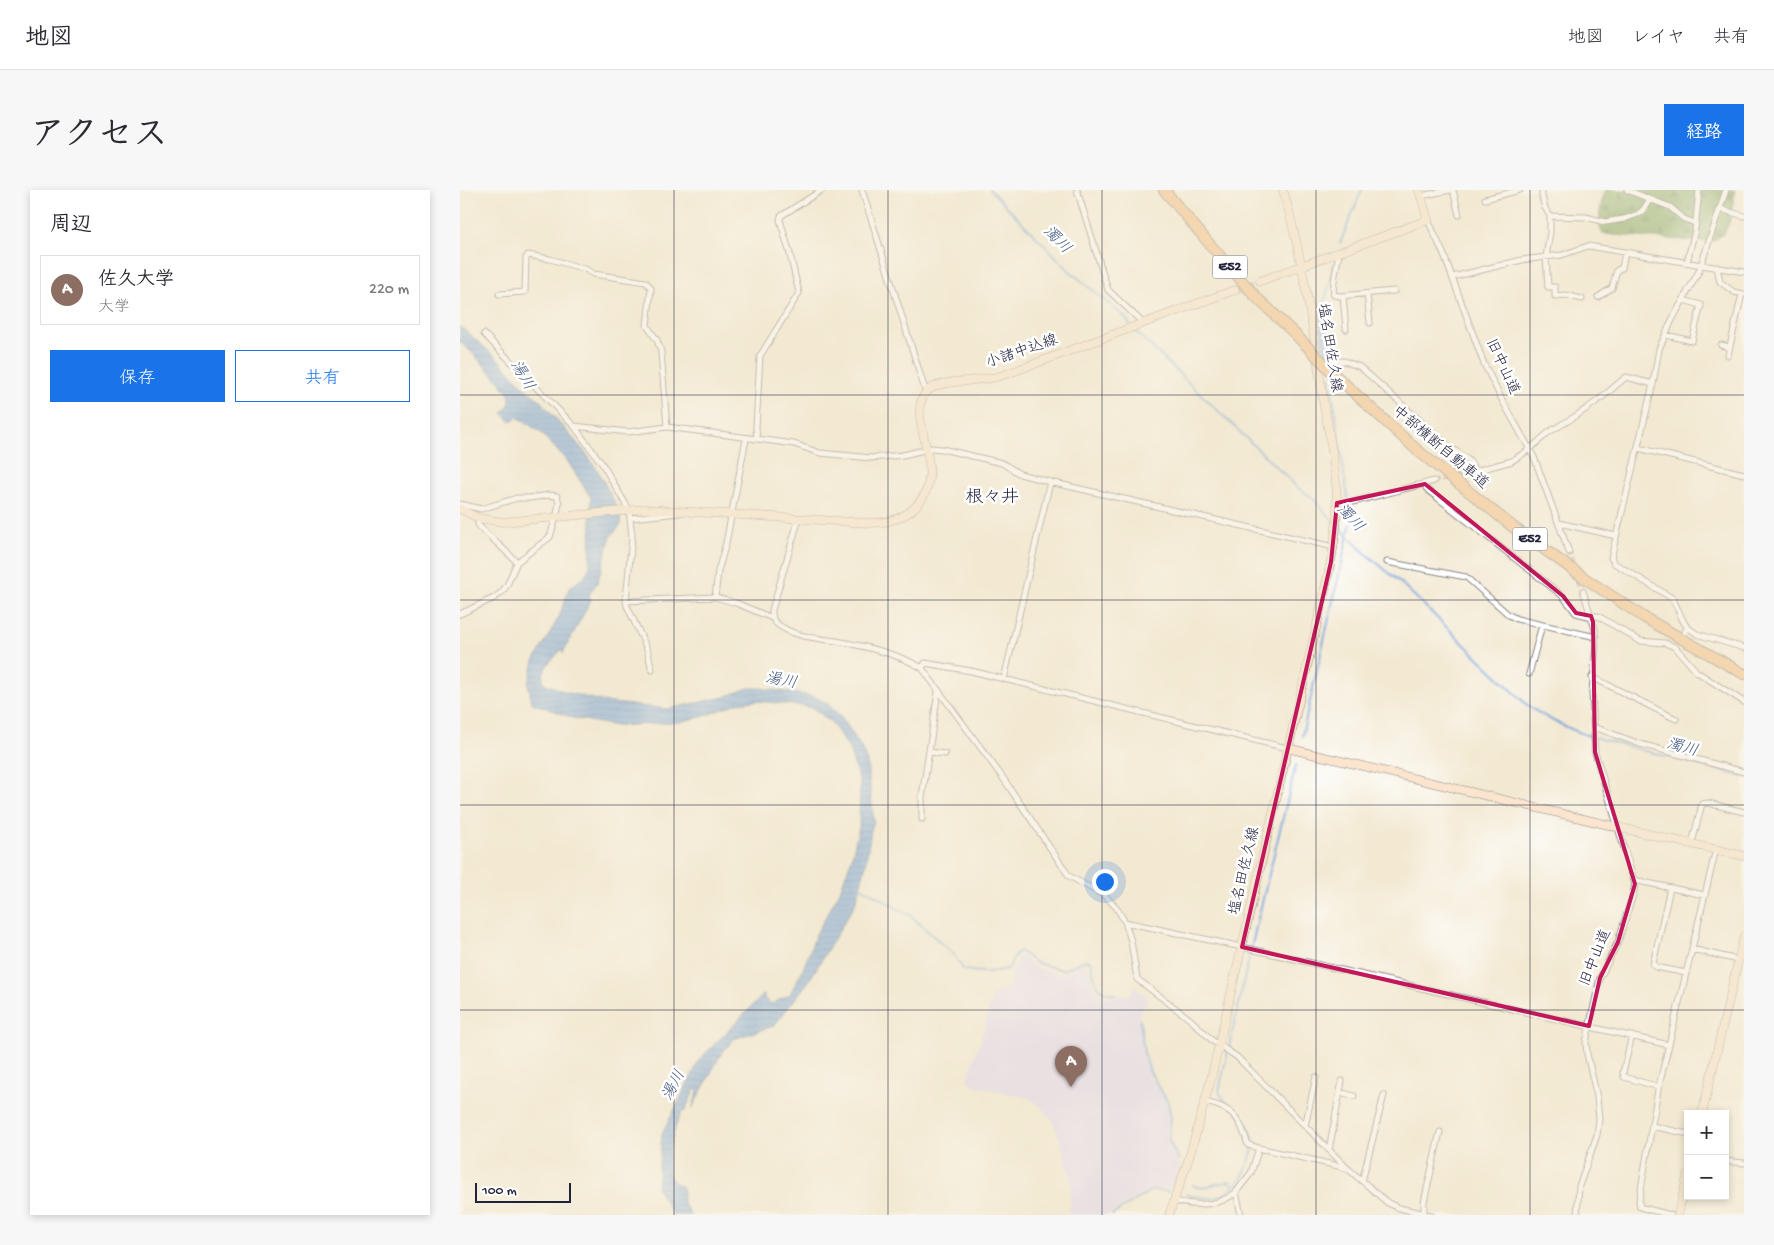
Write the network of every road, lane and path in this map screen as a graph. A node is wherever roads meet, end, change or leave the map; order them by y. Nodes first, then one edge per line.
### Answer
1 (822, 190) edge
2 (862, 190) edge
3 (1077, 190) edge
4 (1283, 190) edge
5 (1451, 190) edge
6 (1520, 190) edge
7 (1542, 190) edge
8 (1627, 190) edge
9 (1699, 190) edge
10 (1726, 190) edge
11 (1165, 192) edge
12 (1420, 193) edge
13 (1485, 199) dead end
14 (1650, 199) junction
15 (1720, 209) junction
16 (1459, 215) dead end
17 (1550, 216) junction
18 (1744, 216) edge
19 (1428, 220) junction
20 (1696, 224) junction
21 (1625, 252) junction
22 (1339, 253) junction
23 (1546, 257) junction
24 (1687, 262) junction
25 (1701, 264) junction
26 (1301, 267) junction
27 (1717, 267) junction
28 (1744, 272) edge
29 (1453, 277) junction
30 (1260, 281) tunnel mouth
31 (1234, 290) tunnel mouth
32 (1394, 291) dead end
33 (498, 294) dead end
34 (1367, 294) junction
35 (1743, 294) edge
36 (1343, 296) junction
37 (1598, 297) dead end
38 (1582, 298) dead end
39 (1683, 300) junction
40 (1370, 323) dead end
41 (1140, 324) junction
42 (1346, 329) dead end
43 (484, 334) dead end
44 (1666, 335) junction
45 (1721, 345) dead end
46 (1729, 347) junction
47 (1728, 355) dead end
48 (1318, 363) junction
49 (1653, 384) junction
50 (926, 393) junction
51 (574, 426) junction
52 (667, 427) junction
53 (746, 439) junction
54 (757, 440) junction
55 (1638, 448) junction
56 (928, 449) junction
57 (1530, 449) junction
58 (1475, 471) junction
59 (1466, 473) tunnel mouth
60 (1744, 474) edge
61 (1434, 481) tunnel mouth
62 (1050, 482) junction
63 (1425, 484) junction
64 (1337, 503) junction
65 (460, 504) edge
66 (462, 512) edge
67 (628, 513) junction
68 (732, 514) junction
69 (558, 517) junction
70 (478, 518) junction
71 (799, 518) junction
72 (1559, 523) junction
73 (1616, 536) junction
74 (1334, 547) junction
75 (1569, 552) tunnel mouth
76 (517, 562) junction
77 (1387, 562) dead end
78 (1583, 592) tunnel mouth
79 (715, 597) junction
80 (626, 601) junction
81 (460, 614) edge
82 (1592, 616) junction
83 (772, 618) junction
84 (1542, 625) junction
85 (1596, 637) junction
86 (1744, 648) edge
87 (1532, 666) junction
88 (1539, 667) dead end
89 (922, 668) junction
90 (652, 670) dead end
91 (1530, 674) dead end
92 (1744, 674) edge
93 (1592, 677) junction
94 (1004, 679) junction
95 (938, 692) junction
96 (1744, 702) edge
97 (1676, 719) dead end
98 (1594, 728) junction
99 (1287, 748) junction
100 (929, 752) junction
101 (944, 754) dead end
102 (1744, 772) edge
103 (1744, 812) edge
104 (922, 820) dead end
105 (1617, 827) junction
106 (1692, 843) junction
107 (1716, 849) junction
108 (1744, 856) edge
109 (1634, 880) junction
110 (1670, 888) junction
111 (1704, 895) junction
112 (1125, 922) junction
113 (1744, 936) edge
114 (1248, 948) junction
115 (1692, 949) junction
116 (1738, 960) junction
117 (1686, 973) junction
118 (1589, 1026) junction
119 (1632, 1036) junction
120 (1669, 1045) junction
121 (1224, 1049) junction
122 (1316, 1077) dead end
123 (1342, 1081) dead end
124 (1314, 1084) junction
125 (1321, 1086) dead end
126 (1659, 1087) junction
127 (1340, 1092) junction
128 (1384, 1095) dead end
129 (1354, 1096) dead end
130 (1205, 1102) junction
131 (1703, 1110) edge
132 (1305, 1126) junction
133 (1652, 1126) junction
134 (1376, 1128) junction
135 (1382, 1130) dead end
136 (1440, 1132) dead end
137 (1684, 1133) edge
138 (1258, 1148) junction
139 (1329, 1150) junction
140 (1729, 1162) edge
141 (1744, 1164) edge
142 (1347, 1168) junction
143 (1362, 1181) junction
144 (1684, 1190) edge
145 (1236, 1192) junction
146 (1175, 1201) junction
147 (1424, 1213) junction
148 (1169, 1215) edge
149 (1240, 1215) edge
150 (1431, 1215) edge
151 (1577, 1215) edge
152 (1672, 1215) edge
153 (1678, 1215) edge

1 - 54 street
2 - 50 street
3 - 41 street
4 - 26 main road, 塩名田佐久線
5 - 12 street
5 - 16 street
6 - 13 street
7 - 17 street
8 - 14 street
9 - 20 street
10 - 15 street
11 - 92 highway, 中部横断自動車道 / E52, bridge
12 - 19 main road, 旧中山道
14 - 17 street
14 - 20 street
15 - 18 street
15 - 25 street
17 - 23 street
19 - 22 main road
19 - 29 street, 旧中山道
20 - 24 street
21 - 23 street
21 - 24 street
21 - 37 street
22 - 26 main road
22 - 36 street
23 - 29 street
23 - 38 street
24 - 25 street
25 - 27 street
25 - 39 street
26 - 30 main road
26 - 48 main road, 塩名田佐久線
27 - 28 street
27 - 35 street
29 - 57 street, 旧中山道
31 - 41 main road, 小諸中込線
32 - 34 street
33 - 52 street
34 - 36 street
34 - 40 street
35 - 46 street
36 - 42 street
39 - 44 street
39 - 44 street
41 - 50 main road, 小諸中込線
43 - 51 street
44 - 49 street
45 - 46 street
46 - 47 street
48 - 58 street
48 - 64 main road, 塩名田佐久線
49 - 55 street
49 - 57 street
50 - 56 main road
51 - 52 street
51 - 67 street
52 - 53 street
53 - 54 street
53 - 68 street
54 - 56 street
55 - 60 street
55 - 73 street
56 - 62 street
56 - 71 main road
57 - 58 street
57 - 72 street, 旧中山道
58 - 59 street
61 - 63 street
62 - 74 street
62 - 94 street
63 - 64 street
63 - 82 street
64 - 74 main road, 塩名田佐久線
65 - 69 street
66 - 70 main road
67 - 68 main road
67 - 69 main road
67 - 80 street
68 - 71 main road
68 - 79 street
69 - 70 main road
69 - 76 street
70 - 76 street
71 - 83 street
72 - 73 street
72 - 75 street, 旧中山道
73 - 86 street
74 - 99 main road, 塩名田佐久線
76 - 81 street
77 - 84 street
78 - 82 street
79 - 80 street
79 - 83 street
80 - 90 street
82 - 85 street
82 - 96 street
83 - 89 street
84 - 85 street
84 - 87 street
85 - 93 street
87 - 88 street
87 - 91 street
89 - 94 street
89 - 95 street
93 - 97 street
93 - 98 street
94 - 99 street
95 - 100 street
95 - 112 street
98 - 102 street
98 - 105 street, 旧中山道
99 - 105 main road
99 - 114 main road, 塩名田佐久線
100 - 101 street
100 - 104 street
103 - 106 street
105 - 106 main road
105 - 109 street, 旧中山道
106 - 107 main road
107 - 108 main road
107 - 111 street
109 - 110 street
109 - 118 street, 旧中山道
110 - 111 street
110 - 117 street
111 - 115 street
112 - 114 street
112 - 121 street
113 - 116 main road
114 - 118 street
114 - 121 main road, 塩名田佐久線
115 - 116 street
115 - 117 street
116 - 131 main road
117 - 120 street
118 - 119 street
118 - 151 street, 旧中山道
119 - 120 street
119 - 126 street
120 - 126 street
121 - 130 main road, 塩名田佐久線
121 - 132 street
122 - 124 street
123 - 127 street
124 - 125 street
124 - 132 street
126 - 133 street
127 - 129 street
127 - 139 street
128 - 134 street
130 - 138 street
130 - 146 main road, 塩名田佐久線
132 - 139 street
133 - 137 street
133 - 152 street
134 - 135 street
134 - 143 street
136 - 147 street
138 - 142 street
138 - 145 street
139 - 142 street
140 - 141 street
142 - 143 street
143 - 147 street
144 - 153 main road
145 - 146 street
145 - 149 street
146 - 148 main road, 塩名田佐久線
147 - 150 street

